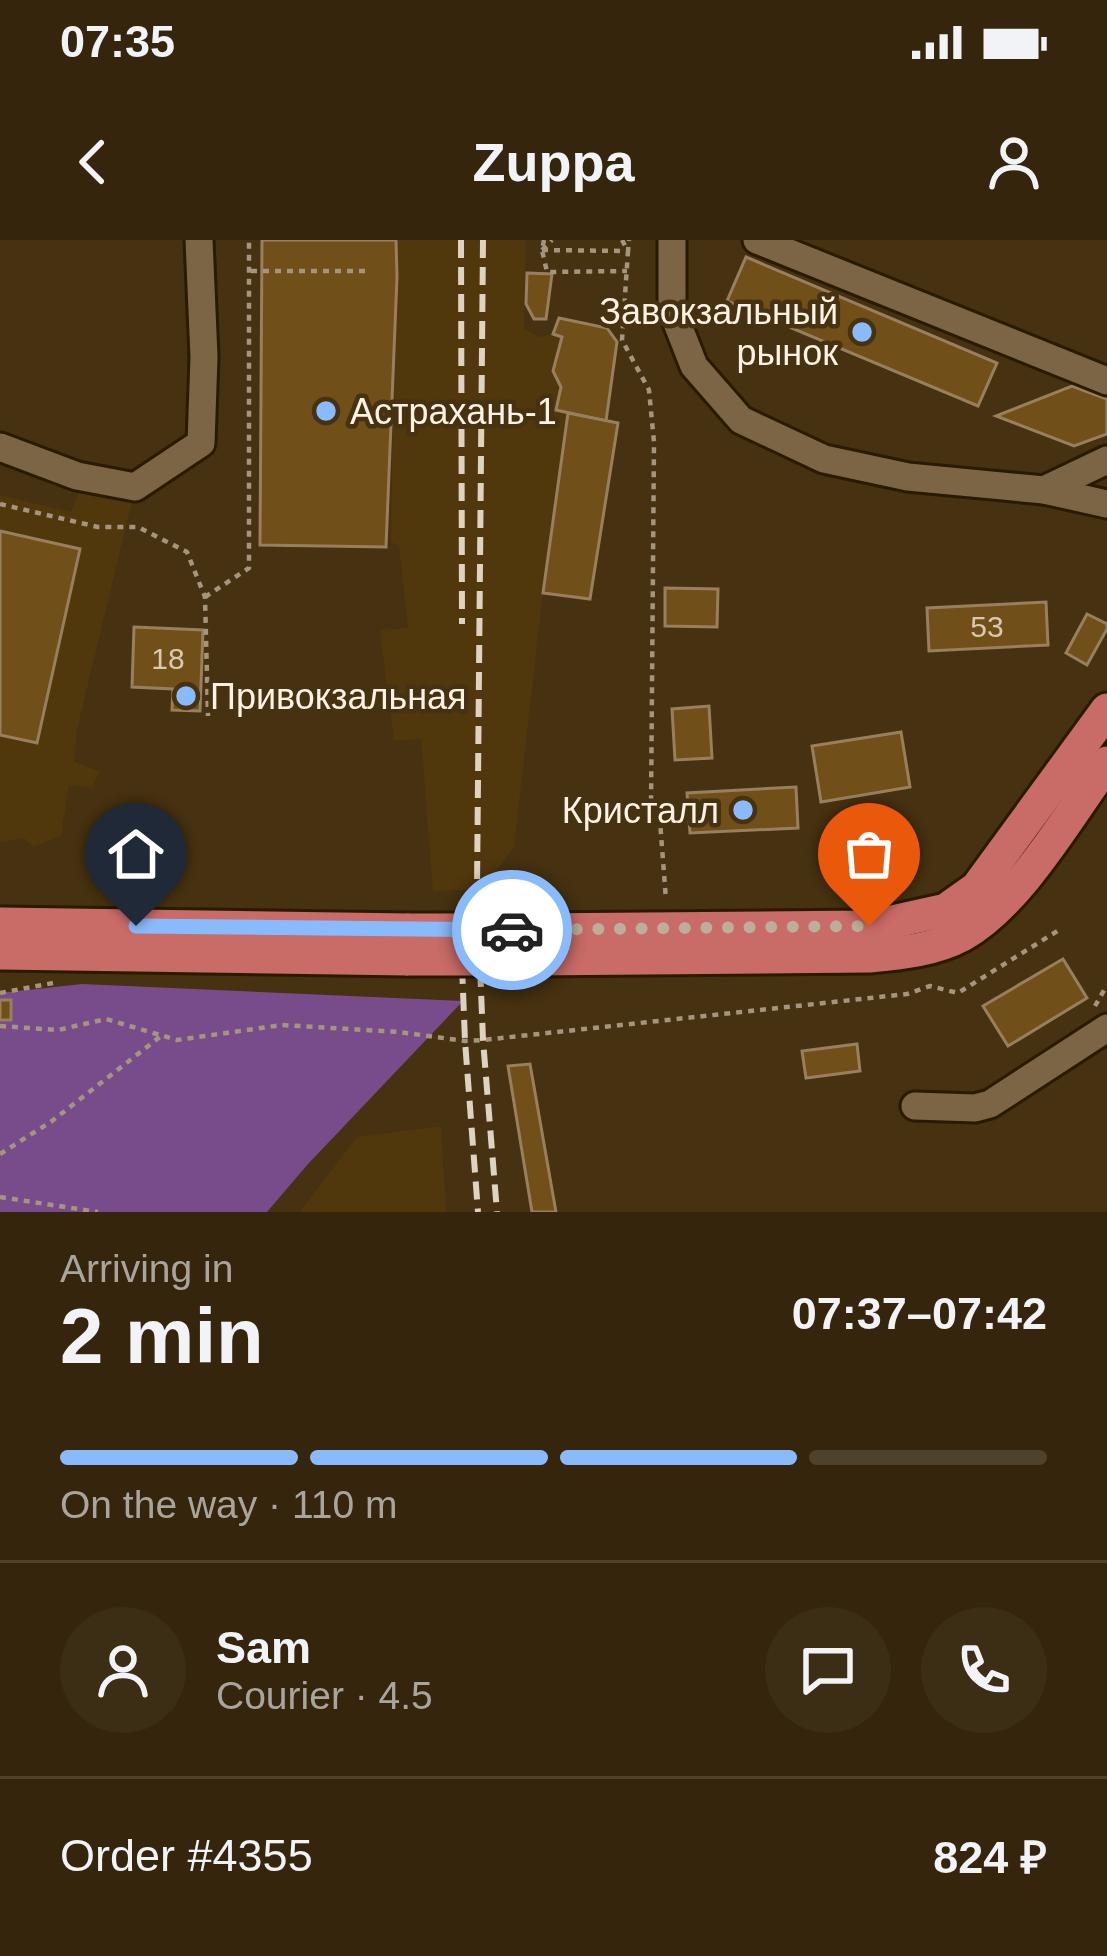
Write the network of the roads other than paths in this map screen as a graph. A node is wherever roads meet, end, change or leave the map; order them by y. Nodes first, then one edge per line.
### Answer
1 (199, 240) edge
2 (672, 240) edge
3 (757, 240) edge
4 (1107, 381) edge
5 (0, 447) edge
6 (1107, 460) edge
7 (1044, 490) junction
8 (1107, 504) edge
9 (1107, 710) edge
10 (1107, 763) edge
11 (0, 924) edge
12 (529, 944) junction
13 (408, 945) junction
14 (0, 953) edge
15 (1099, 1021) edge
16 (915, 1106) dead end

1 - 5 street
2 - 7 street
3 - 4 street
6 - 7 street
7 - 8 street
9 - 12 main road
10 - 12 main road
11 - 13 main road
12 - 13 main road, bridge
13 - 14 main road
15 - 16 street

